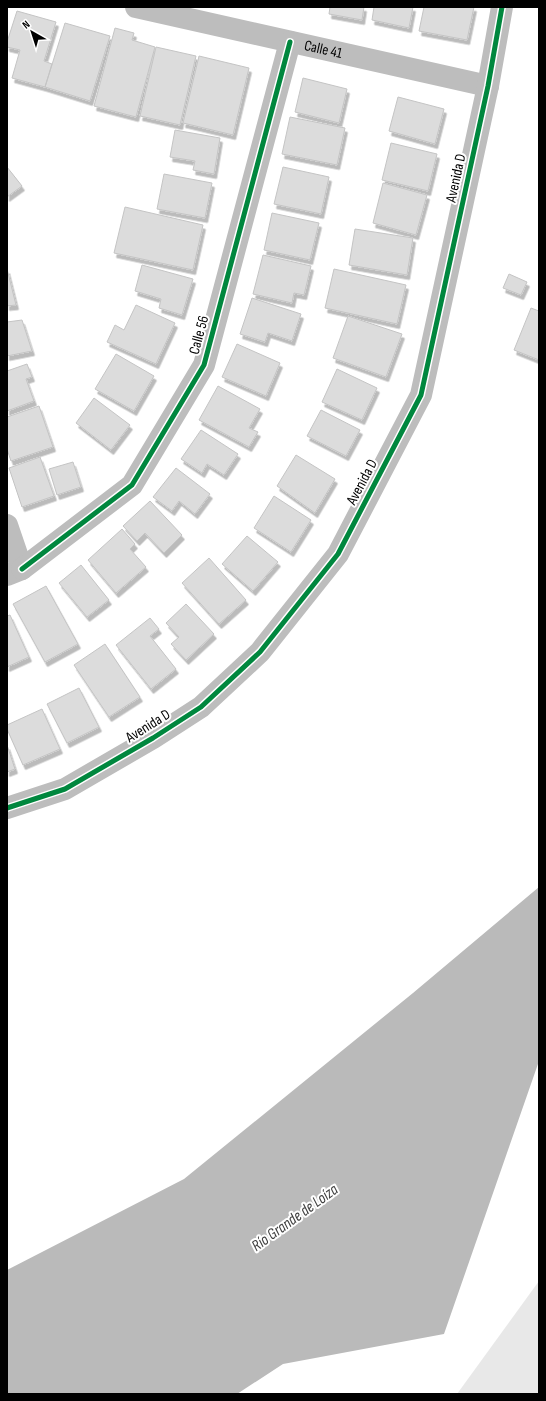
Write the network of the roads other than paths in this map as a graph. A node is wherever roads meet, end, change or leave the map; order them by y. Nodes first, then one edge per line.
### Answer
1 (136, 7) edge
2 (502, 7) edge
3 (290, 42) junction
4 (488, 86) junction
5 (7, 525) edge
6 (15, 572) edge
7 (7, 808) edge

1 - 3 street, Calle 41
2 - 4 street, Avenida D
3 - 4 street, Calle 41
3 - 6 street, Calle 56
4 - 7 street, Avenida D
5 - 6 street, Calle 56

